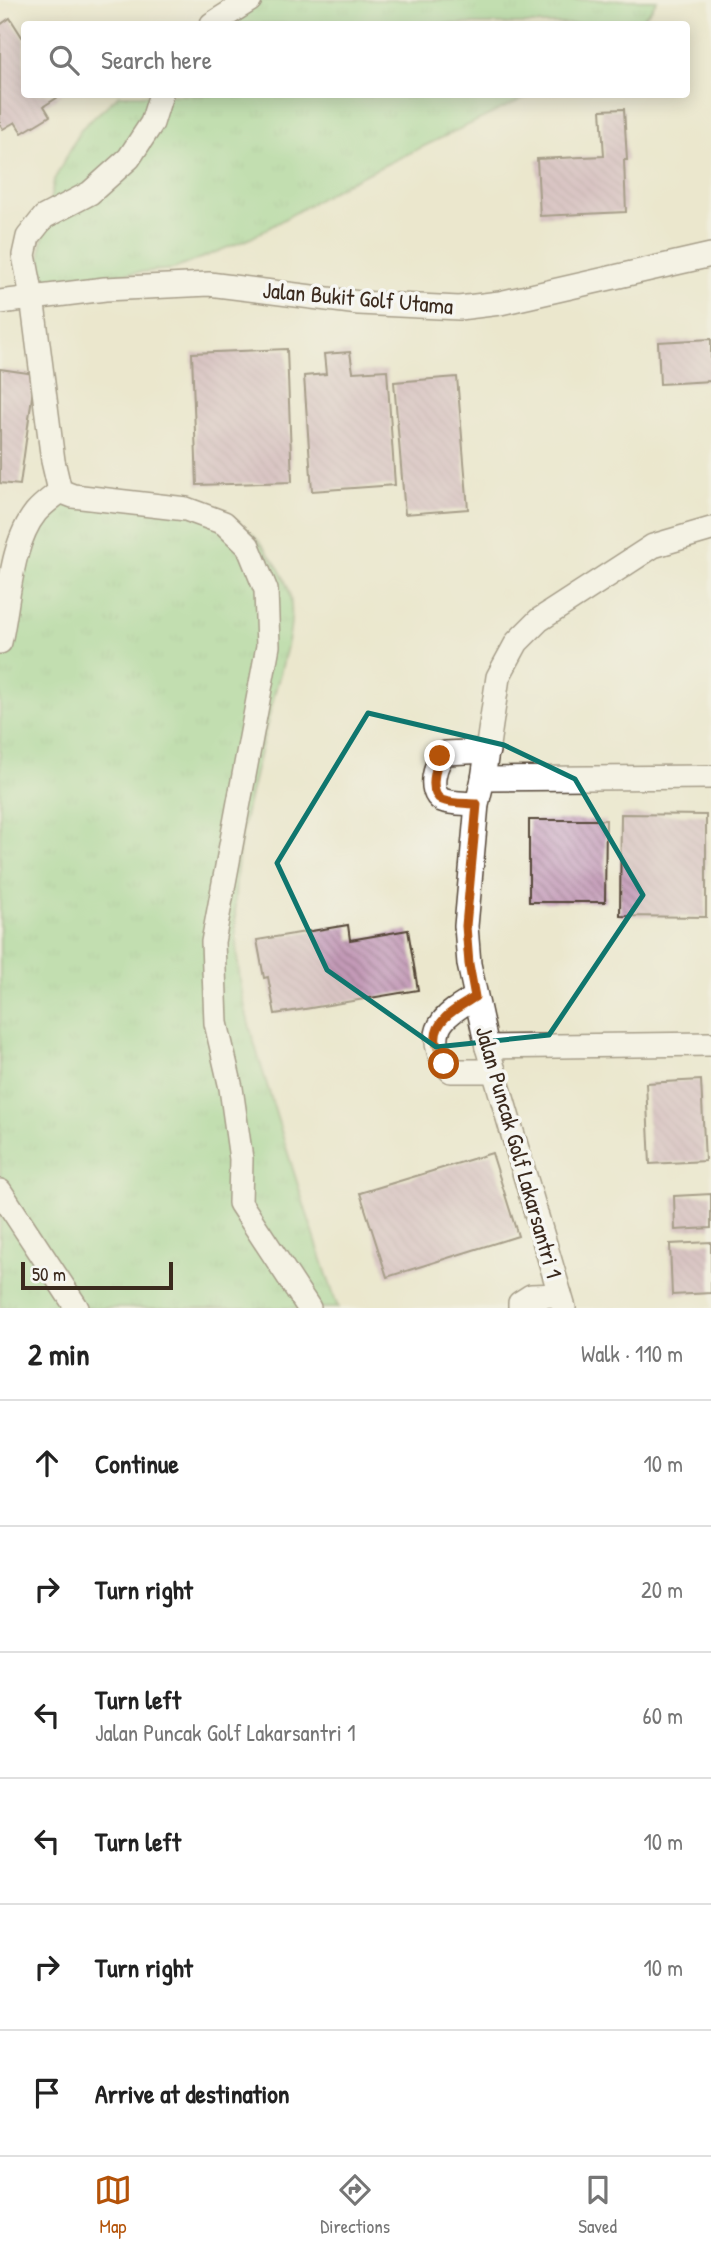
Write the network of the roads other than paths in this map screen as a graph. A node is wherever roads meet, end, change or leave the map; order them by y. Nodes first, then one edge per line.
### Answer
1 (250, 0) edge
2 (217, 21) edge
3 (160, 98) edge
4 (711, 255) edge
5 (32, 298) junction
6 (0, 302) edge
7 (60, 491) junction
8 (711, 529) edge
9 (0, 642) edge
10 (488, 751) junction
11 (711, 777) edge
12 (483, 779) junction
13 (477, 804) junction
14 (475, 997) junction
15 (711, 1044) edge
16 (487, 1047) junction
17 (494, 1070) junction
18 (0, 1191) edge
19 (562, 1301) edge
20 (78, 1308) edge
21 (309, 1308) edge
22 (520, 1308) edge

1 - 2 street
3 - 5 street
4 - 5 street, Jalan Bukit Golf Utama
5 - 6 street, Jalan Bukit Golf Utama
5 - 7 street
7 - 9 street
7 - 21 street
8 - 10 street, Jalan Puncak Golf Lakarsantri 1
10 - 12 street, Jalan Puncak Golf Lakarsantri 1
10 - 13 street
11 - 12 street
12 - 13 street, Jalan Puncak Golf Lakarsantri 1
13 - 14 street, Jalan Puncak Golf Lakarsantri 1
14 - 16 street, Jalan Puncak Golf Lakarsantri 1
14 - 17 street
15 - 16 street
16 - 17 street, Jalan Puncak Golf Lakarsantri 1
17 - 19 street, Jalan Puncak Golf Lakarsantri 1
18 - 20 street
19 - 22 street

